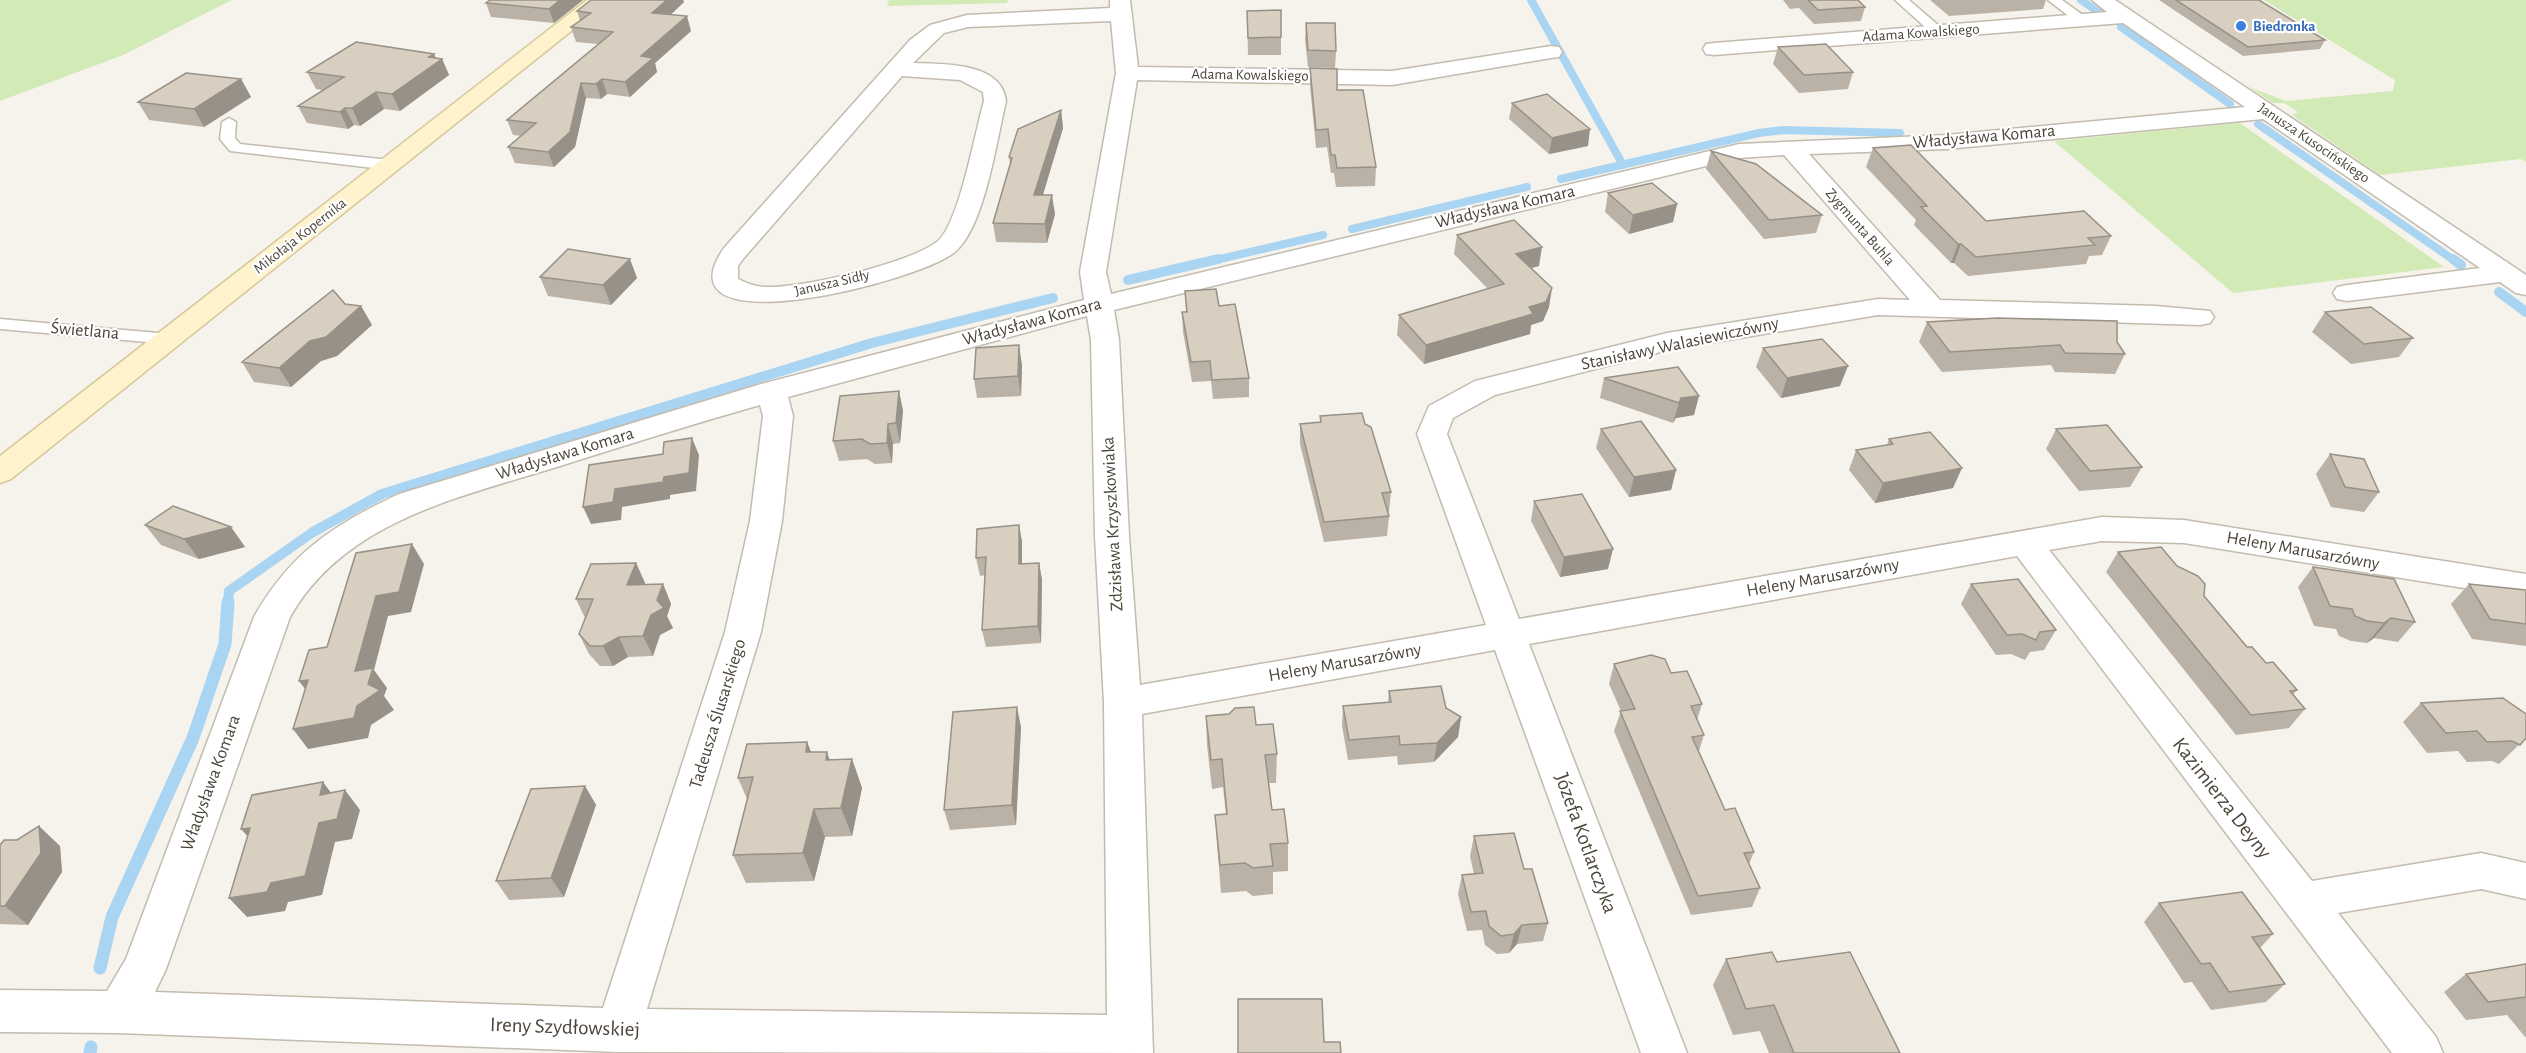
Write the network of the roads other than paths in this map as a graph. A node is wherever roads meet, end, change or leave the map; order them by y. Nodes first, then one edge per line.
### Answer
1 (600, 0) edge
2 (1901, 0) edge
3 (2054, 0) edge
4 (2102, 0) edge
5 (1119, 7) edge
6 (2127, 17) junction
7 (2084, 21) junction
8 (1939, 32) junction
9 (1714, 49) dead end
10 (1551, 52) dead end
11 (897, 69) junction
12 (1127, 73) junction
13 (2267, 112) junction
14 (229, 122) dead end
15 (1790, 147) junction
16 (390, 165) junction
17 (2516, 280) edge
18 (2347, 293) dead end
19 (1097, 305) junction
20 (1931, 307) junction
21 (2200, 317) dead end
22 (0, 324) edge
23 (169, 339) junction
24 (771, 391) junction
25 (0, 472) edge
26 (2025, 543) junction
27 (2526, 586) edge
28 (1509, 634) junction
29 (1123, 703) junction
30 (2526, 881) edge
31 (2301, 901) junction
32 (0, 1011) edge
33 (119, 1012) junction
34 (618, 1029) junction
35 (1130, 1045) edge
36 (1664, 1053) edge
37 (2420, 1053) edge

1 - 16 street, Mikołaja Kopernika
2 - 8 lane
3 - 7 lane
4 - 6 street, Janusza Kusocińskiego
5 - 11 street, Janusza Sidły
5 - 12 street, Zdzisława Krzyszkowiaka
6 - 7 street, Adama Kowalskiego
6 - 13 street, Janusza Kusocińskiego
7 - 8 street, Adama Kowalskiego
8 - 9 street, Adama Kowalskiego
10 - 12 street, Adama Kowalskiego
11 - 11 street, Janusza Sidły
12 - 19 street, Zdzisława Krzyszkowiaka
13 - 15 street, Władysława Komara
13 - 17 street, Janusza Kusocińskiego
14 - 16 lane
15 - 19 street, Władysława Komara
15 - 20 street, Zygmunta Buhla
16 - 23 street, Mikołaja Kopernika
17 - 18 street
19 - 24 street, Władysława Komara
19 - 29 street, Zdzisława Krzyszkowiaka
20 - 21 street, Stanisławy Walasiewiczówny
20 - 28 street, Stanisławy Walasiewiczówny
22 - 23 lane, Świetlana
23 - 25 street, Mikołaja Kopernika
24 - 33 street, Władysława Komara
24 - 34 street, Tadeusza Ślusarskiego
26 - 27 street, Heleny Marusarzówny
26 - 28 street, Heleny Marusarzówny
26 - 31 street, Kazimierza Deyny
28 - 29 street, Heleny Marusarzówny
28 - 36 street, Józefa Kotlarczyka
29 - 35 street, Zdzisława Krzyszkowiaka
30 - 31 street
31 - 37 street, Kazimierza Deyny
32 - 33 street, Ireny Szydłowskiej
33 - 34 street, Ireny Szydłowskiej
34 - 35 street, Ireny Szydłowskiej

